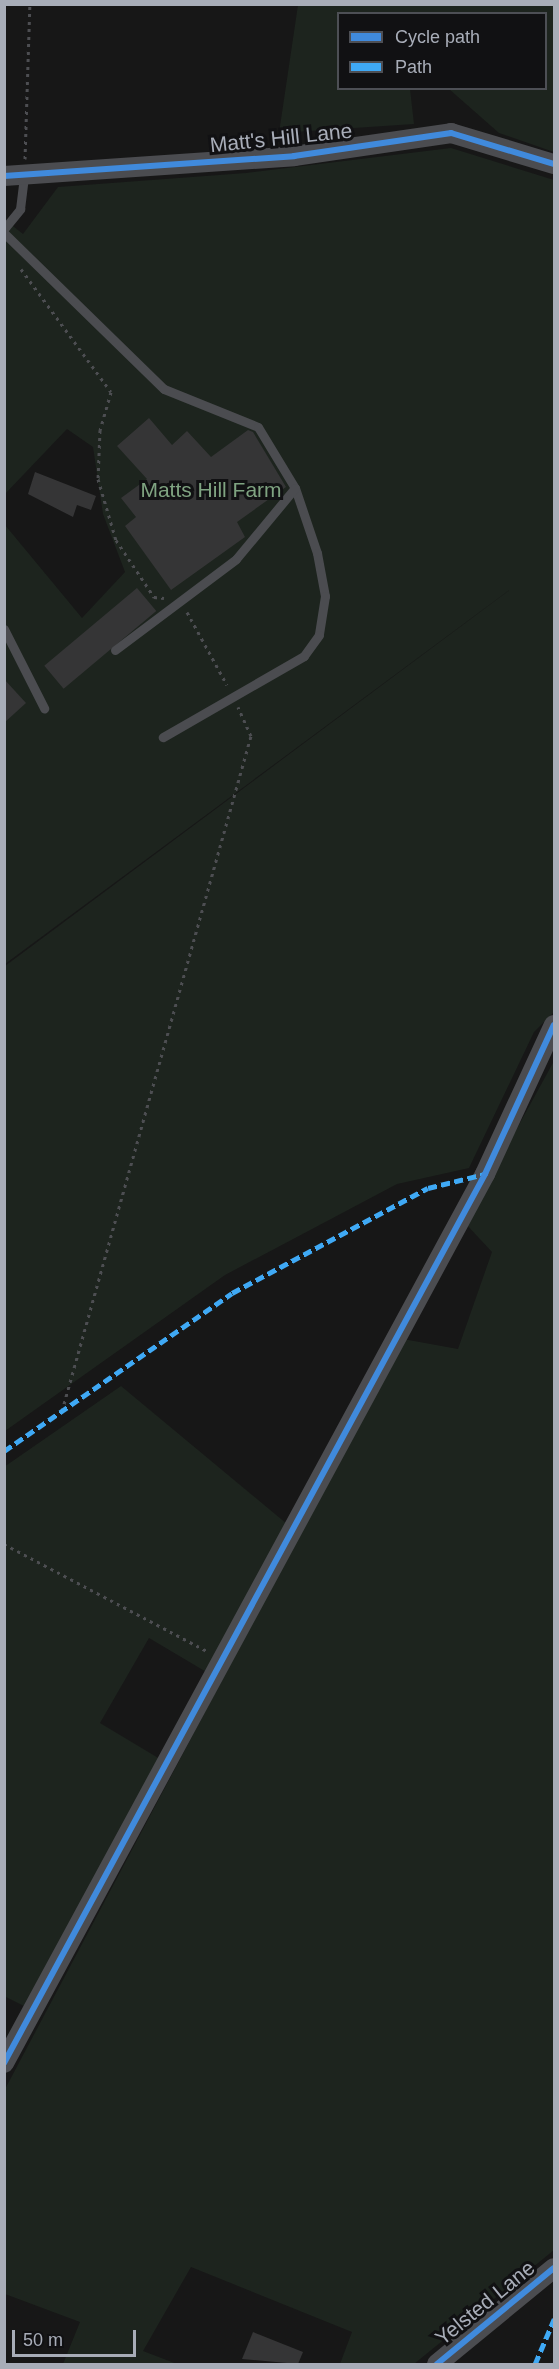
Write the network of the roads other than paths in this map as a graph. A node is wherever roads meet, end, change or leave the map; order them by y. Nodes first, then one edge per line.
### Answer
1 (555, 164) edge
2 (14, 176) edge
3 (4, 231) edge
4 (295, 488) junction
5 (4, 629) edge
6 (115, 650) dead end
7 (44, 708) dead end
8 (162, 737) dead end
9 (555, 1024) edge
10 (4, 2063) edge
11 (555, 2268) edge
12 (436, 2364) edge

1 - 2 street, Matt's Hill Lane
2 - 3 lane
3 - 4 lane
4 - 6 lane
4 - 8 lane
5 - 7 lane
9 - 10 street
11 - 12 street, Yelsted Lane

